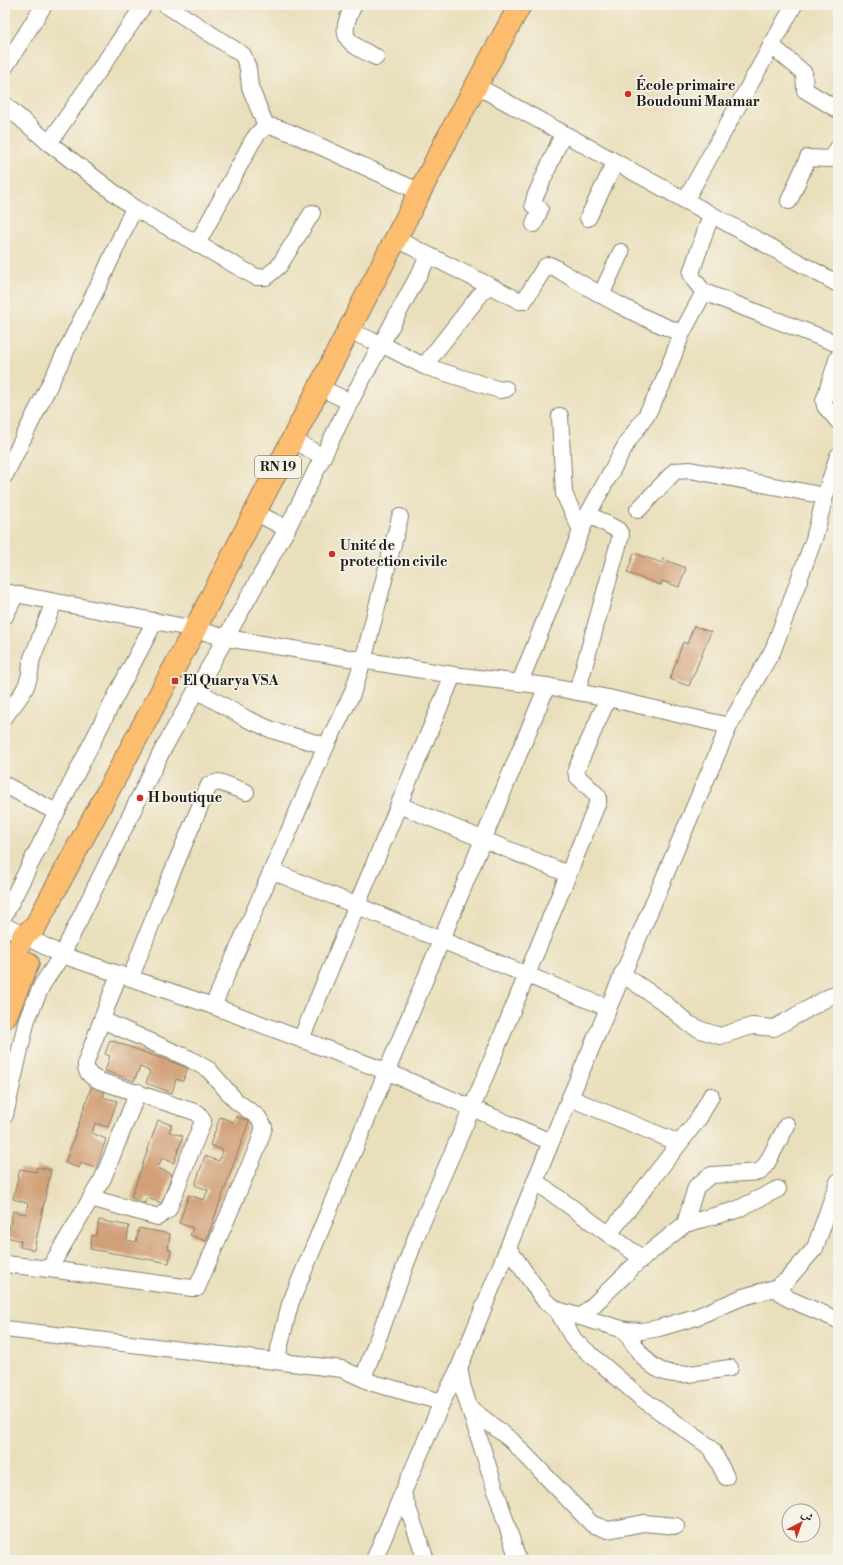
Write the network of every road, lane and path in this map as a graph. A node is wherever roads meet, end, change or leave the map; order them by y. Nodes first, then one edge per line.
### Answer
1 (44, 5) edge
2 (144, 5) edge
3 (354, 5) edge
4 (520, 5) edge
5 (169, 6) edge
6 (791, 6) edge
7 (772, 45) junction
8 (376, 56) dead end
9 (5, 67) edge
10 (475, 85) junction
11 (5, 105) edge
12 (838, 110) edge
13 (266, 126) junction
14 (563, 134) junction
15 (49, 143) junction
16 (838, 148) edge
17 (615, 163) junction
18 (420, 192) junction
19 (685, 201) junction
20 (789, 201) dead end
21 (134, 208) junction
22 (312, 212) dead end
23 (711, 215) junction
24 (588, 218) dead end
25 (534, 224) dead end
26 (396, 239) junction
27 (198, 244) junction
28 (621, 252) dead end
29 (429, 256) junction
30 (838, 284) edge
31 (487, 286) junction
32 (704, 292) junction
33 (601, 295) junction
34 (349, 331) junction
35 (682, 333) junction
36 (381, 344) junction
37 (838, 344) edge
38 (838, 357) edge
39 (424, 366) junction
40 (319, 387) junction
41 (506, 389) dead end
42 (350, 402) junction
43 (560, 416) dead end
44 (838, 421) edge
45 (292, 440) junction
46 (838, 456) edge
47 (323, 457) junction
48 (5, 473) edge
49 (825, 496) junction
50 (638, 510) dead end
51 (255, 512) junction
52 (588, 514) junction
53 (400, 518) dead end
54 (287, 529) junction
55 (581, 530) junction
56 (10, 593) edge
57 (54, 602) junction
58 (5, 616) edge
59 (155, 621) junction
60 (195, 629) junction
61 (226, 638) junction
62 (363, 661) junction
63 (453, 675) junction
64 (520, 682) junction
65 (547, 686) junction
66 (196, 690) junction
67 (577, 692) junction
68 (608, 698) junction
69 (5, 716) edge
70 (729, 726) junction
71 (326, 746) junction
72 (5, 785) edge
73 (246, 792) dead end
74 (399, 805) junction
75 (56, 812) junction
76 (483, 840) junction
77 (272, 871) junction
78 (568, 874) junction
79 (357, 905) junction
80 (5, 914) edge
81 (25, 933) edge
82 (442, 940) junction
83 (62, 955) junction
84 (622, 974) junction
85 (125, 975) junction
86 (526, 975) junction
87 (5, 979) edge
88 (838, 992) edge
89 (213, 1006) junction
90 (608, 1008) junction
91 (5, 1017) edge
92 (102, 1020) junction
93 (301, 1039) junction
94 (388, 1072) junction
95 (138, 1092) junction
96 (712, 1096) dead end
97 (570, 1098) junction
98 (472, 1108) junction
99 (5, 1115) edge
100 (787, 1126) dead end
101 (551, 1142) junction
102 (679, 1143) junction
103 (535, 1181) junction
104 (838, 1182) edge
105 (778, 1189) dead end
106 (91, 1198) junction
107 (685, 1224) junction
108 (609, 1234) junction
109 (508, 1248) junction
110 (643, 1259) junction
111 (5, 1264) edge
112 (49, 1269) junction
113 (775, 1288) junction
114 (557, 1310) junction
115 (581, 1317) junction
116 (838, 1320) edge
117 (5, 1329) edge
118 (625, 1330) junction
119 (276, 1361) junction
120 (459, 1368) junction
121 (730, 1368) dead end
122 (363, 1378) junction
123 (442, 1402) junction
124 (470, 1408) junction
125 (726, 1477) dead end
126 (403, 1494) junction
127 (676, 1526) dead end
128 (374, 1560) edge
129 (426, 1560) edge
130 (518, 1560) edge

1 - 9 street
2 - 15 street
3 - 8 street
4 - 10 highway, RN 19
5 - 13 street
6 - 7 street
7 - 12 street
7 - 19 street
10 - 14 street
10 - 18 highway, RN 19
11 - 15 street
13 - 18 street
13 - 27 street
14 - 17 street
14 - 25 street
15 - 21 street
16 - 20 street
17 - 19 street
17 - 24 street
18 - 26 highway, RN 19
19 - 23 street
21 - 27 street
21 - 48 street
22 - 27 street
23 - 30 street
23 - 32 street
26 - 29 street
26 - 34 highway, RN 19
28 - 33 street
29 - 31 street
29 - 36 street
31 - 33 street
31 - 39 street
32 - 35 street
32 - 37 street
33 - 35 street
34 - 36 street
34 - 40 highway, RN 19
35 - 52 street
36 - 39 street
36 - 42 street
38 - 44 street
39 - 41 street
40 - 42 street
40 - 45 highway, RN 19
42 - 47 street
43 - 55 street
45 - 47 street
45 - 51 highway, RN 19
46 - 49 street
47 - 54 street
49 - 50 street
49 - 70 street
51 - 54 street
51 - 60 highway, RN 19
52 - 55 street
52 - 67 street
53 - 62 street
54 - 61 street
55 - 64 street
56 - 57 street
56 - 58 street
57 - 59 street
57 - 69 street
59 - 60 street
59 - 75 street
60 - 61 street
60 - 81 highway, RN 19
61 - 62 street
61 - 66 street
62 - 63 street
62 - 71 street
63 - 64 street
63 - 74 street
64 - 65 street
65 - 67 street
65 - 76 street
66 - 71 street
66 - 83 street
67 - 68 street
68 - 70 street
68 - 78 street
70 - 84 street
71 - 77 street
72 - 75 street
73 - 85 street
74 - 76 street
74 - 79 street
75 - 80 street
76 - 78 street
76 - 82 street
77 - 79 street
77 - 89 street
78 - 86 street
79 - 82 street
79 - 93 street
81 - 83 street
81 - 87 highway, RN 19
81 - 91 highway, RN 19
82 - 86 street
82 - 94 street
83 - 85 street
83 - 99 street
84 - 88 street
84 - 90 street
85 - 89 street
85 - 92 street
86 - 90 street
86 - 98 street
89 - 93 street
90 - 97 street
92 - 95 street
92 - 112 street
93 - 94 street
94 - 98 street
94 - 119 street
95 - 106 street
95 - 106 street
96 - 102 street
97 - 101 street
97 - 102 street
98 - 101 street
98 - 122 street
100 - 107 street
101 - 103 street
102 - 108 street
103 - 108 street
103 - 109 street
104 - 113 street
105 - 107 street
106 - 112 street
107 - 110 street
108 - 110 street
109 - 114 street
109 - 120 street
110 - 115 street
111 - 112 street
113 - 116 street
113 - 118 street
114 - 115 street
114 - 125 street
115 - 118 street
117 - 119 street
118 - 121 street
119 - 122 street
120 - 123 street
120 - 124 street
122 - 123 street
123 - 126 street
124 - 127 street
124 - 130 street
126 - 128 street
126 - 129 street

